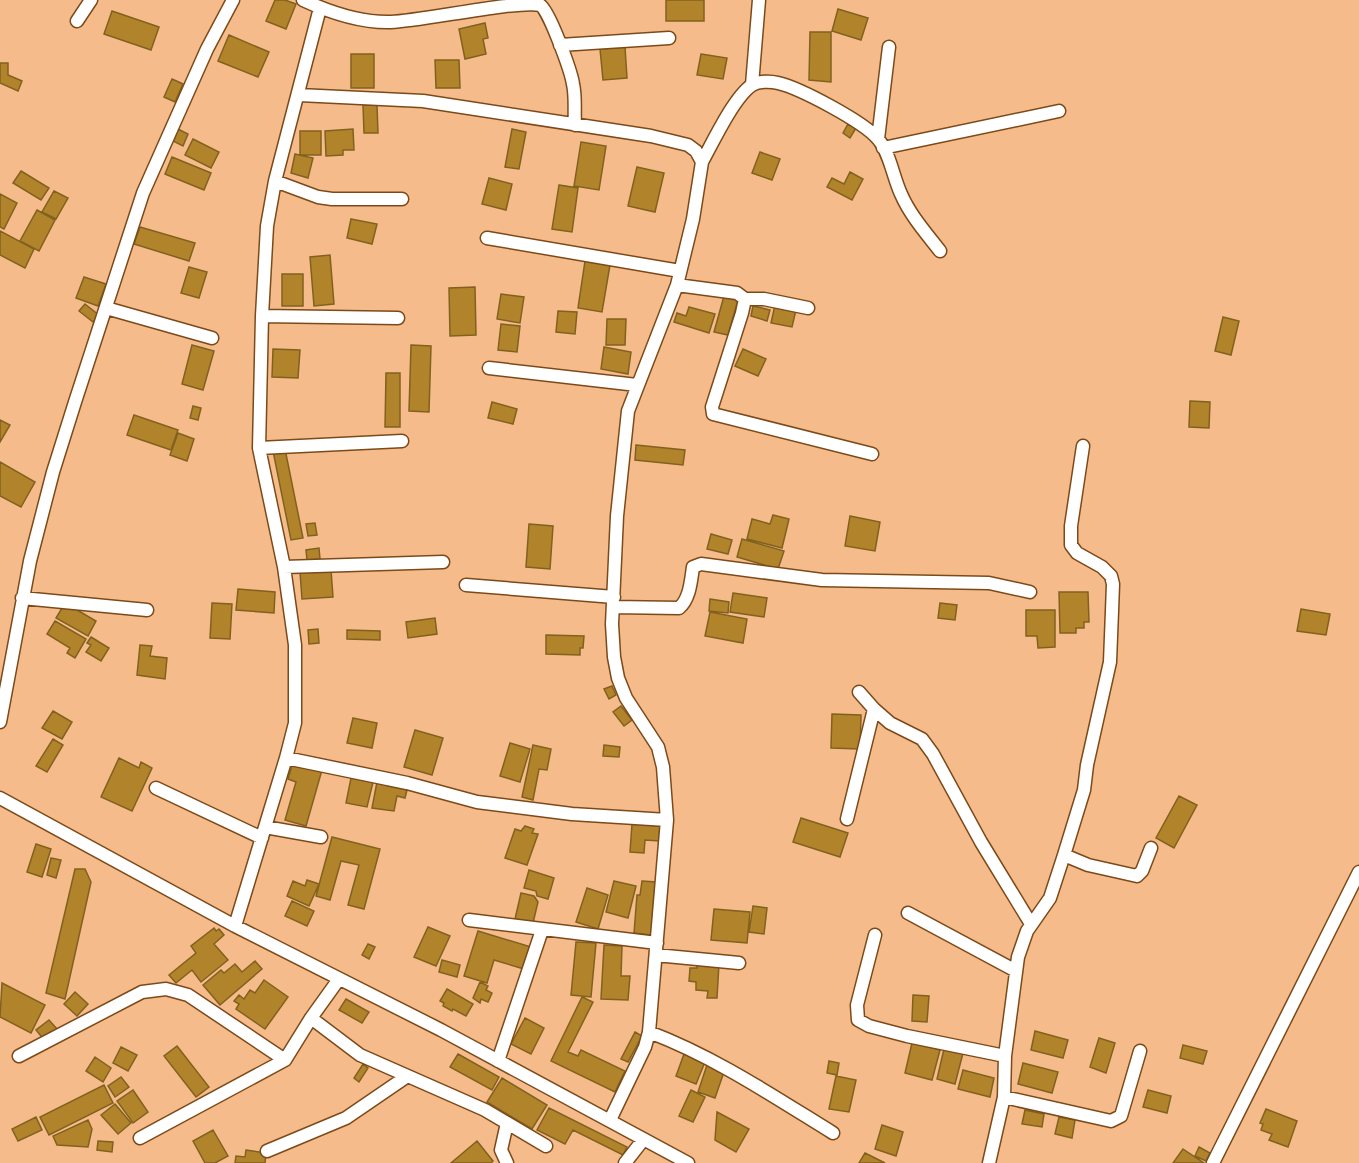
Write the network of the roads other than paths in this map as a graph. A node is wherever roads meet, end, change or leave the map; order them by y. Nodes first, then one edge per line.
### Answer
1 (91, 0) edge
2 (233, 0) edge
3 (303, 0) edge
4 (759, 0) edge
5 (538, 2) edge
6 (320, 8) junction
7 (77, 21) dead end
8 (669, 38) dead end
9 (560, 45) junction
10 (888, 47) dead end
11 (752, 85) junction
12 (299, 95) junction
13 (1059, 111) dead end
14 (575, 125) junction
15 (881, 144) junction
16 (702, 162) junction
17 (275, 181) junction
18 (402, 199) dead end
19 (487, 238) dead end
20 (940, 251) dead end
21 (680, 271) junction
22 (677, 285) junction
23 (745, 299) junction
24 (106, 308) junction
25 (808, 308) dead end
26 (262, 316) junction
27 (398, 318) dead end
28 (212, 338) dead end
29 (489, 368) dead end
30 (637, 385) junction
31 (402, 441) dead end
32 (1083, 446) dead end
33 (259, 448) junction
34 (872, 454) dead end
35 (443, 562) dead end
36 (284, 567) junction
37 (466, 585) dead end
38 (1029, 592) dead end
39 (22, 598) junction
40 (613, 602) junction
41 (147, 610) dead end
42 (859, 692) dead end
43 (874, 709) junction
44 (0, 722) edge
45 (286, 758) junction
46 (156, 788) dead end
47 (0, 798) edge
48 (848, 819) dead end
49 (667, 820) junction
50 (263, 833) junction
51 (321, 837) dead end
52 (1151, 848) dead end
53 (1064, 855) junction
54 (1359, 872) edge
55 (908, 913) dead end
56 (469, 920) dead end
57 (1031, 924) junction
58 (235, 926) junction
59 (542, 930) junction
60 (875, 935) dead end
61 (656, 949) junction
62 (739, 963) dead end
63 (1016, 971) junction
64 (339, 979) junction
65 (310, 1018) junction
66 (649, 1032) junction
67 (1140, 1051) dead end
68 (18, 1056) dead end
69 (1005, 1056) junction
70 (285, 1060) junction
71 (498, 1061) junction
72 (406, 1077) junction
73 (1004, 1097) junction
74 (610, 1120) junction
75 (507, 1123) junction
76 (833, 1133) dead end
77 (140, 1138) dead end
78 (643, 1140) junction
79 (546, 1146) dead end
80 (267, 1151) dead end
81 (507, 1163) edge
82 (625, 1163) edge
83 (688, 1163) edge
84 (989, 1163) edge
85 (1213, 1163) edge

1 - 7 street
2 - 24 street
3 - 6 street
4 - 11 street
5 - 6 street
5 - 9 street
6 - 12 street
8 - 9 street
9 - 14 street
10 - 15 street
11 - 15 street
11 - 16 street
12 - 14 street
12 - 17 street
13 - 15 street
14 - 16 street
15 - 20 street
16 - 21 street
17 - 18 street
17 - 26 street
19 - 21 street
21 - 22 street
22 - 23 street
22 - 30 street
23 - 25 street
23 - 34 street
24 - 28 street
24 - 39 street
26 - 27 street
26 - 33 street
29 - 30 street
30 - 40 street
31 - 33 street
32 - 53 street
33 - 36 street
35 - 36 street
36 - 45 street
37 - 40 street
38 - 40 street
39 - 41 street
39 - 44 street
40 - 49 street
42 - 43 street
43 - 48 street
43 - 57 street
45 - 49 street
45 - 50 street
46 - 50 street
47 - 58 street
49 - 61 street
50 - 51 street
50 - 58 street
52 - 53 street
53 - 57 street
54 - 85 street
55 - 63 street
56 - 59 street
57 - 63 street
58 - 64 street
59 - 61 street
59 - 71 street
60 - 69 street
61 - 62 street
61 - 66 street
63 - 69 street
64 - 65 street
64 - 71 street
65 - 70 street
65 - 72 street
66 - 74 street
66 - 76 street
67 - 73 street
68 - 70 street
69 - 73 street
70 - 77 street
71 - 74 street
72 - 75 street
72 - 80 street
73 - 84 street
74 - 78 street
75 - 79 street
75 - 81 street
78 - 82 street
78 - 83 street

